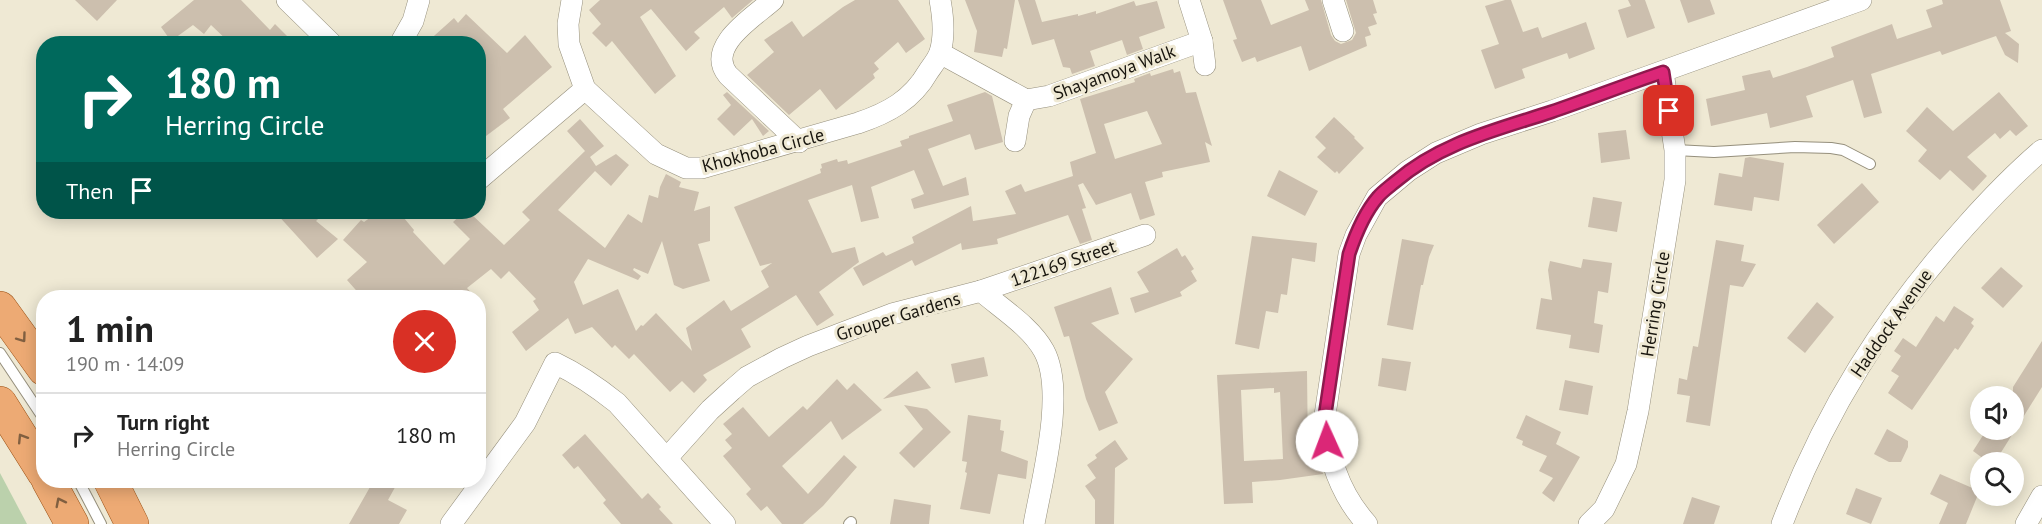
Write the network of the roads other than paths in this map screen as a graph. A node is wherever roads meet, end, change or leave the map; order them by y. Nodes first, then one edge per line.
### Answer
1 (287, 0) edge
2 (420, 0) edge
3 (572, 0) edge
4 (773, 0) edge
5 (940, 0) edge
6 (1189, 0) edge
7 (1333, 0) edge
8 (1861, 0) edge
9 (1343, 32) dead end
10 (324, 36) edge
11 (405, 36) edge
12 (1202, 41) junction
13 (940, 53) junction
14 (1205, 65) dead end
15 (1663, 72) junction
16 (585, 89) junction
17 (1026, 100) junction
18 (1015, 141) dead end
19 (799, 142) junction
20 (1675, 150) junction
21 (2042, 150) edge
22 (1870, 164) dead end
23 (486, 173) edge
24 (1145, 235) dead end
25 (981, 291) junction
26 (0, 308) edge
27 (0, 352) edge
28 (36, 358) edge
29 (0, 403) edge
30 (36, 407) edge
31 (667, 458) junction
32 (36, 460) edge
33 (486, 476) edge
34 (52, 488) edge
35 (82, 488) edge
36 (114, 488) edge
37 (477, 488) edge
38 (2042, 496) edge
39 (72, 524) edge
40 (101, 524) edge
41 (132, 524) edge
42 (451, 524) edge
43 (725, 524) edge
44 (1035, 524) edge
45 (1367, 524) edge
46 (1589, 524) edge
47 (1782, 524) edge
48 (2026, 524) edge

1 - 10 street
2 - 11 street
3 - 16 street, Khokhoba Circle
4 - 19 street
5 - 13 street, Khokhoba Circle
6 - 12 street
7 - 9 street
8 - 15 street
12 - 14 street
12 - 17 street, Shayamoya Walk
13 - 17 street
13 - 19 street, Khokhoba Circle
15 - 20 street, Herring Circle
15 - 45 street
16 - 19 street, Khokhoba Circle
16 - 23 street
17 - 18 street
20 - 22 lane
20 - 46 street, Herring Circle
21 - 47 street, Haddock Avenue
24 - 25 street, 122169 Street
25 - 31 street, Grouper Gardens
25 - 44 street, Grouper Gardens
26 -> 28 main road
27 - 30 lane
32 -> 29 main road
31 - 33 street
31 - 43 street
39 -> 34 main road
35 - 40 lane
36 - 41 main road
37 - 42 street
38 - 48 street

